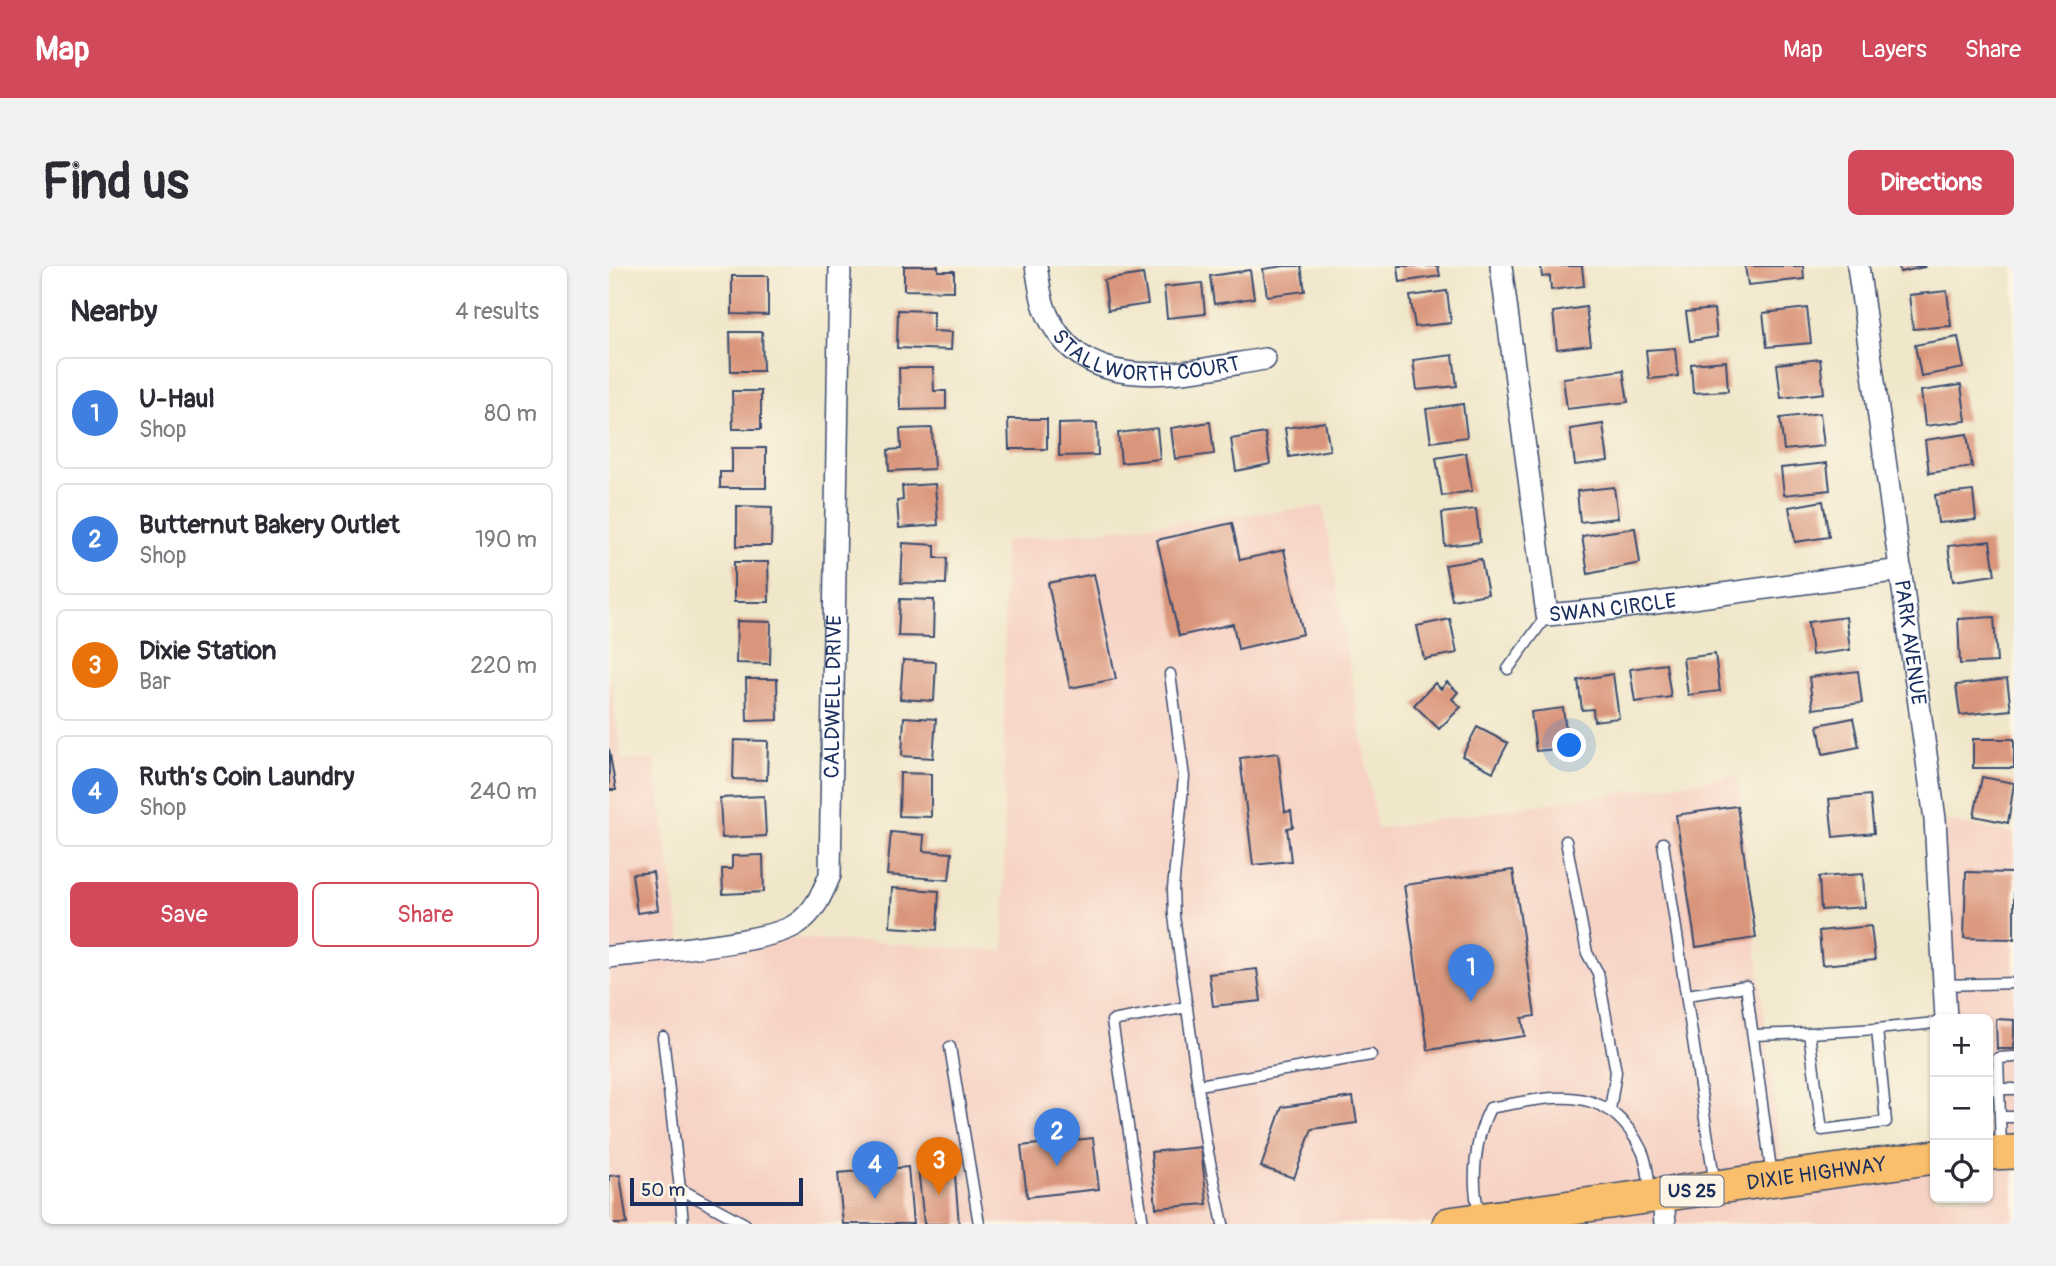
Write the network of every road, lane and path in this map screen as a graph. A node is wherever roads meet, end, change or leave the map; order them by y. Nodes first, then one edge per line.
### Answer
1 (840, 266) edge
2 (1036, 266) edge
3 (1501, 266) edge
4 (1858, 266) edge
5 (1265, 359) dead end
6 (1901, 570) junction
7 (1547, 615) junction
8 (1507, 669) dead end
9 (1170, 674) dead end
10 (1566, 841) dead end
11 (1663, 843) dead end
12 (609, 957) edge
13 (2014, 983) edge
14 (1944, 985) junction
15 (1686, 995) junction
16 (1187, 1007) junction
17 (1946, 1014) edge
18 (1930, 1024) edge
19 (1877, 1029) junction
20 (1809, 1033) junction
21 (1753, 1035) junction
22 (663, 1037) dead end
23 (950, 1047) dead end
24 (1371, 1055) dead end
25 (2014, 1058) edge
26 (1199, 1085) junction
27 (1993, 1089) edge
28 (2014, 1089) edge
29 (1610, 1110) junction
30 (2000, 1117) junction
31 (2014, 1117) edge
32 (2001, 1153) edge
33 (1930, 1158) edge
34 (1772, 1180) junction
35 (1715, 1188) junction
36 (680, 1189) junction
37 (1660, 1205) edge
38 (1482, 1219) junction
39 (683, 1224) edge
40 (745, 1224) edge
41 (979, 1224) edge
42 (1143, 1224) edge
43 (1223, 1224) edge
44 (1449, 1224) edge

1 - 12 street, CALDWELL DRIVE
2 - 5 street, STALLWORTH COURT
3 - 7 street, SWAN CIRCLE
4 - 6 street, PARK AVENUE
6 - 7 street, SWAN CIRCLE
6 - 14 street, PARK AVENUE
7 - 8 lane
9 - 16 lane
10 - 29 lane
11 - 15 lane
13 - 14 lane
14 - 17 street, PARK AVENUE
15 - 21 lane
15 - 35 lane
16 - 26 lane
16 - 42 lane
18 - 19 lane
19 - 20 lane
19 - 20 lane
20 - 21 lane
21 - 34 lane
22 - 36 lane
23 - 41 lane
24 - 26 lane
25 - 27 lane
26 - 43 lane
27 - 28 lane
27 - 30 lane
29 - 37 lane
29 - 38 lane
30 - 31 lane
30 - 32 lane
33 - 34 main road, DIXIE HIGHWAY / US 25
34 - 35 main road, DIXIE HIGHWAY / US 25
35 - 37 main road, DIXIE HIGHWAY / US 25
36 - 39 lane
36 - 40 lane
37 - 38 main road, DIXIE HIGHWAY / US 25
38 - 44 main road, DIXIE HIGHWAY / US 25

